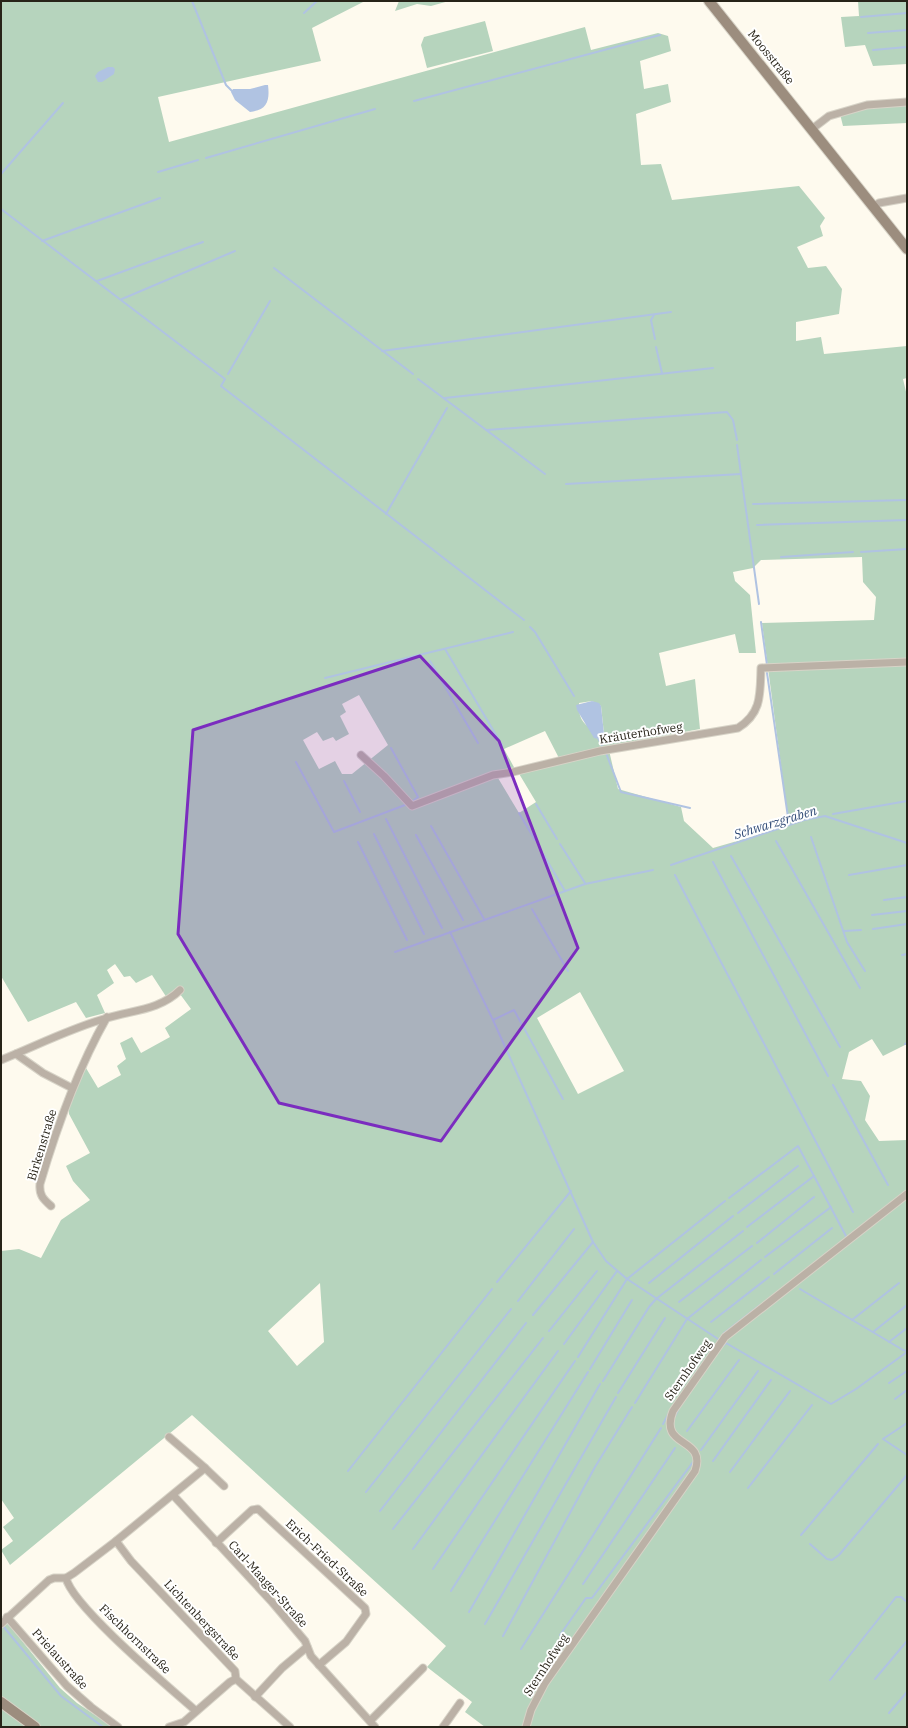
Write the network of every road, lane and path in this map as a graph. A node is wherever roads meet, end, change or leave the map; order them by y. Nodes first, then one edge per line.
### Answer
1 (709, 1) edge
2 (907, 102) edge
3 (812, 129) junction
4 (907, 198) edge
5 (873, 207) junction
6 (907, 249) edge
7 (907, 662) edge
8 (361, 755) dead end
9 (180, 990) dead end
10 (107, 1018) junction
11 (16, 1054) junction
12 (1, 1060) edge
13 (72, 1088) junction
14 (907, 1194) edge
15 (51, 1206) dead end
16 (169, 1437) dead end
17 (205, 1468) junction
18 (224, 1486) dead end
19 (173, 1495) junction
20 (116, 1541) junction
21 (216, 1543) junction
22 (66, 1578) junction
23 (5, 1620) edge
24 (307, 1647) junction
25 (319, 1665) junction
26 (423, 1668) dead end
27 (236, 1679) junction
28 (255, 1696) junction
29 (1, 1702) edge
30 (460, 1703) dead end
31 (196, 1711) junction
32 (370, 1721) junction
33 (186, 1725) edge
34 (35, 1727) edge
35 (118, 1727) edge
36 (169, 1727) edge
37 (290, 1727) edge
38 (375, 1727) edge
39 (443, 1727) edge
40 (526, 1727) edge

1 - 3 street, Moosstraße
2 - 3 street
3 - 5 street, Moosstraße
4 - 5 street
5 - 6 street, Moosstraße
7 - 8 street, Kräuterhofweg
9 - 10 street
10 - 11 street
10 - 13 street, Birkenstraße
11 - 12 street
11 - 13 street
13 - 15 street, Birkenstraße
14 - 40 street, Sternhofweg
16 - 17 street
17 - 18 street
17 - 19 street
19 - 20 street
19 - 21 street, Carl-Maager-Straße
20 - 22 street
20 - 27 street, Lichtenbergstraße
21 - 24 street, Carl-Maager-Straße
21 - 25 street, Erich-Fried-Straße
22 - 23 street
22 - 31 street, Fischhornstraße
23 - 35 street, Prielaustraße
24 - 25 street, Carl-Maager-Straße
24 - 28 street
25 - 32 street, Carl-Maager-Straße
26 - 32 street
27 - 28 street, Lichtenbergstraße
27 - 31 street
28 - 37 street, Lichtenbergstraße
29 - 34 street
30 - 39 street
31 - 33 street
32 - 38 street, Carl-Maager-Straße
33 - 36 street

